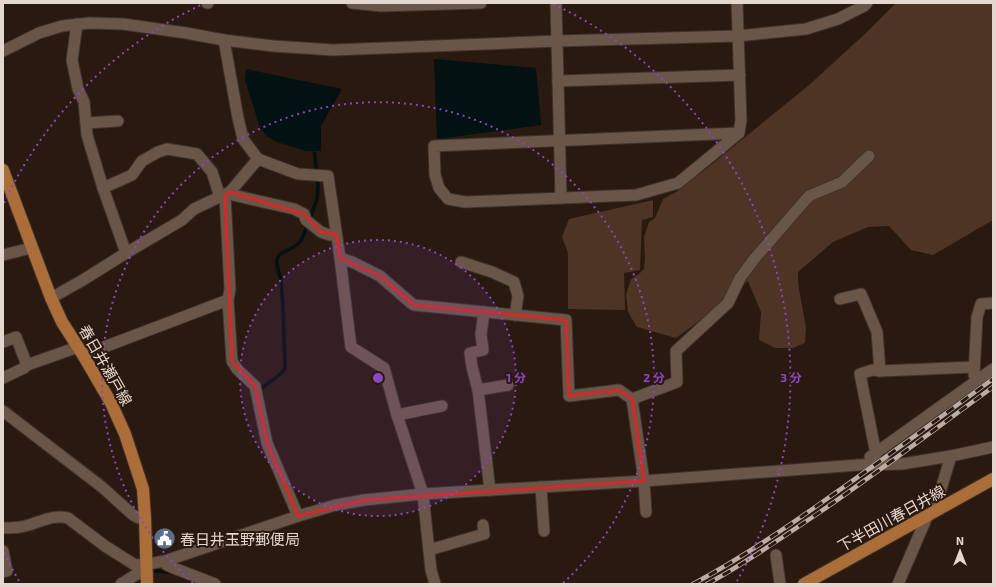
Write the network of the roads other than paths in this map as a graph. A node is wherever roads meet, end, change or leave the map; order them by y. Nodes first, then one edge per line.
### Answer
1 (352, 3) edge
2 (481, 3) edge
3 (556, 3) edge
4 (737, 3) edge
5 (867, 3) edge
6 (77, 24) junction
7 (738, 36) junction
8 (224, 40) junction
9 (557, 41) junction
10 (3, 51) edge
11 (740, 76) junction
12 (558, 81) junction
13 (118, 121) dead end
14 (86, 123) junction
15 (739, 133) junction
16 (559, 140) junction
17 (869, 156) dead end
18 (258, 159) junction
19 (3, 170) edge
20 (103, 188) junction
21 (225, 195) junction
22 (561, 198) junction
23 (336, 234) junction
24 (32, 248) junction
25 (126, 253) junction
26 (3, 255) edge
27 (340, 258) junction
28 (462, 262) dead end
29 (51, 298) junction
30 (840, 299) dead end
31 (228, 300) junction
32 (993, 304) edge
33 (484, 312) junction
34 (515, 315) junction
35 (3, 342) edge
36 (80, 351) junction
37 (27, 365) junction
38 (974, 367) junction
39 (993, 369) edge
40 (880, 371) junction
41 (3, 378) edge
42 (973, 383) junction
43 (508, 386) dead end
44 (478, 390) junction
45 (632, 399) junction
46 (442, 406) dead end
47 (3, 411) edge
48 (397, 415) junction
49 (993, 447) edge
50 (876, 454) junction
51 (951, 456) junction
52 (858, 465) junction
53 (993, 479) edge
54 (644, 481) junction
55 (541, 487) junction
56 (490, 490) junction
57 (423, 494) junction
58 (646, 512) dead end
59 (930, 514) junction
60 (298, 516) junction
61 (145, 518) junction
62 (483, 525) dead end
63 (3, 528) edge
64 (544, 531) dead end
65 (429, 550) junction
66 (3, 551) edge
67 (776, 555) dead end
68 (165, 561) junction
69 (3, 572) edge
70 (147, 574) edge
71 (121, 584) edge
72 (214, 584) edge
73 (435, 584) edge
74 (780, 584) edge
75 (804, 584) edge
76 (898, 584) edge

1 - 2 street
3 - 9 street
4 - 7 street
5 - 7 street
6 - 8 street
6 - 10 street
6 - 14 street
7 - 9 street
7 - 11 street
8 - 9 street
8 - 18 street
9 - 12 street
11 - 12 street
11 - 15 street
12 - 16 street
13 - 14 street
14 - 20 street
15 - 16 street
15 - 22 street
16 - 22 street
16 - 22 street
17 - 45 street
18 - 21 street
18 - 23 street
19 - 24 main road, 春日井瀬戸線
20 - 21 street
20 - 25 street
21 - 23 street
21 - 25 street
21 - 31 street
23 - 27 street
24 - 26 street
24 - 29 main road, 春日井瀬戸線
25 - 29 street
27 - 33 street
27 - 48 street
28 - 34 street
29 - 36 main road, 春日井瀬戸線
30 - 40 street
31 - 36 street
31 - 60 street
32 - 38 street
33 - 34 street
33 - 44 street
34 - 45 street
35 - 37 street
36 - 37 street
36 - 61 main road, 春日井瀬戸線
37 - 41 street
38 - 40 street
38 - 42 street
39 - 42 street
40 - 50 street
42 - 50 street
43 - 44 street
44 - 56 street
45 - 54 street
46 - 48 street
47 - 61 street
48 - 57 street
49 - 51 street
50 - 52 street
51 - 52 street
51 - 59 street
52 - 54 street
53 - 59 main road, 下半田川春日井線
54 - 55 street
54 - 58 street
55 - 56 street
55 - 64 street
56 - 57 street
57 - 60 street
57 - 65 street
59 - 75 main road, 下半田川春日井線
59 - 76 street
60 - 68 street
61 - 70 main road, 春日井瀬戸線
62 - 65 street
63 - 70 street
65 - 73 street
66 - 69 street
67 - 74 street
68 - 70 street
68 - 72 street
70 - 71 street

